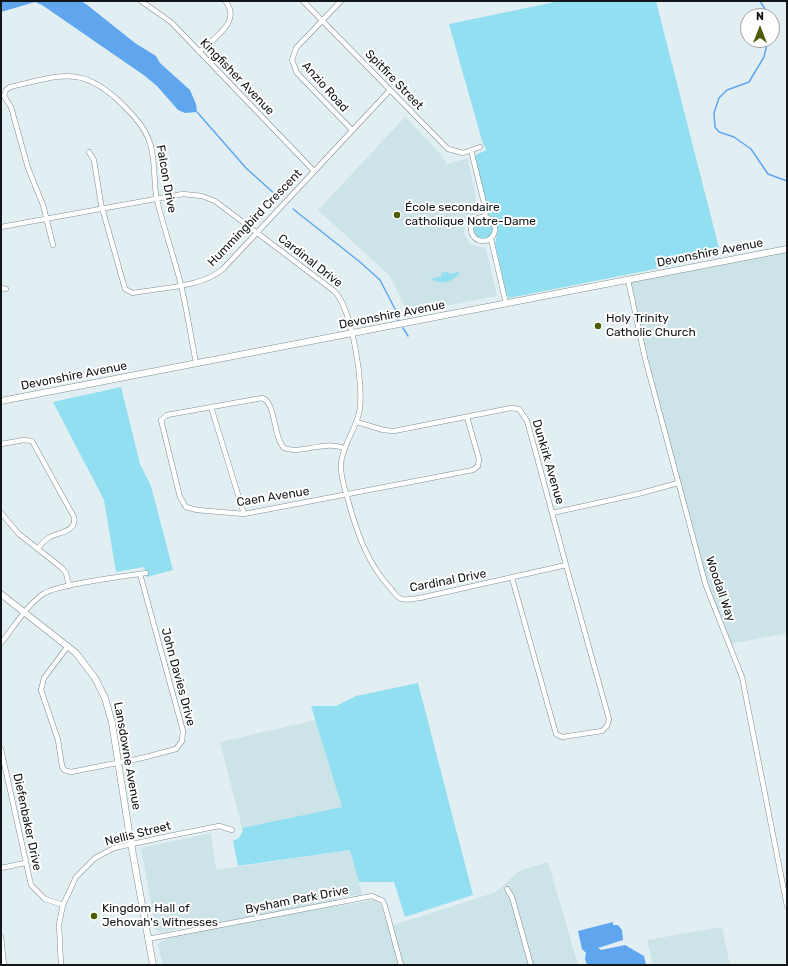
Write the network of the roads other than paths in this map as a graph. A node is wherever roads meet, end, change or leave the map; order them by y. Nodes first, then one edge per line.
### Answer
1 (141, 1) edge
2 (225, 1) edge
3 (303, 1) edge
4 (341, 1) edge
5 (322, 21) junction
6 (200, 52) junction
7 (390, 90) junction
8 (352, 130) junction
9 (480, 147) dead end
10 (471, 150) junction
11 (89, 152) dead end
12 (314, 171) junction
13 (157, 199) junction
14 (102, 208) junction
15 (485, 217) junction
16 (48, 218) junction
17 (1, 227) edge
18 (257, 233) junction
19 (491, 239) junction
20 (53, 245) dead end
21 (787, 249) edge
22 (628, 280) junction
23 (181, 285) junction
24 (506, 304) junction
25 (352, 334) junction
26 (196, 363) junction
27 (1, 401) edge
28 (211, 407) junction
29 (467, 417) junction
30 (357, 422) junction
31 (1, 444) edge
32 (344, 448) junction
33 (678, 483) junction
34 (346, 495) junction
35 (1, 513) edge
36 (552, 513) junction
37 (244, 514) junction
38 (38, 548) junction
39 (566, 565) junction
40 (146, 573) dead end
41 (140, 574) junction
42 (512, 578) junction
43 (69, 586) junction
44 (1, 594) edge
45 (26, 612) junction
46 (1, 644) edge
47 (68, 646) junction
48 (1, 749) edge
49 (118, 763) junction
50 (232, 830) dead end
51 (131, 844) junction
52 (25, 863) junction
53 (1, 868) edge
54 (507, 889) dead end
55 (62, 905) junction
56 (787, 906) edge
57 (1, 937) edge
58 (148, 939) junction
59 (4, 965) edge
60 (61, 965) edge
61 (153, 965) edge
62 (401, 965) edge
63 (531, 965) edge

1 - 6 street, Kingfisher Avenue
2 - 6 street
3 - 5 street, Spitfire Street
4 - 5 street, Anzio Road
5 - 7 street, Spitfire Street
5 - 8 street, Anzio Road
6 - 12 street, Kingfisher Avenue
7 - 8 street, Hummingbird Crescent
7 - 10 street, Spitfire Street
8 - 12 street, Hummingbird Crescent
9 - 10 street, Spitfire Street
10 - 15 street
11 - 14 street, Hummingbird Crescent
12 - 18 street, Hummingbird Crescent
13 - 14 street, Cardinal Drive
13 - 16 street, Falcon Drive
13 - 18 street, Cardinal Drive
13 - 23 street, Falcon Drive
14 - 16 street, Cardinal Drive
14 - 23 street, Hummingbird Crescent
15 - 19 street
15 - 19 street
16 - 17 street, Cardinal Drive
16 - 20 street, Falcon Drive
18 - 23 street, Hummingbird Crescent
18 - 25 street, Cardinal Drive
19 - 24 street
21 - 22 main road, Devonshire Avenue
22 - 24 main road, Devonshire Avenue
22 - 33 street, Woodall Way
23 - 26 street, Falcon Drive
24 - 25 main road, Devonshire Avenue
25 - 26 main road, Devonshire Avenue
25 - 30 street, Cardinal Drive
26 - 27 main road, Devonshire Avenue
28 - 32 street, Caen Avenue
28 - 37 street
28 - 37 street, Caen Avenue
29 - 30 street, Dunkirk Avenue
29 - 34 street, Caen Avenue
29 - 36 street, Dunkirk Avenue
30 - 32 street, Cardinal Drive
31 - 38 street
32 - 34 street, Cardinal Drive
33 - 36 street, Dunkirk Avenue
33 - 56 street, Woodall Way
34 - 37 street, Caen Avenue
34 - 42 street, Cardinal Drive
35 - 38 street
36 - 39 street
38 - 43 street
39 - 42 street, Cardinal Drive
39 - 42 street
40 - 41 street
41 - 43 street
41 - 49 street, John Davies Drive
43 - 45 street
44 - 45 main road, Lansdowne Avenue
45 - 46 street
45 - 47 main road, Lansdowne Avenue
47 - 49 main road, Lansdowne Avenue
47 - 49 street, John Davies Drive
48 - 52 street, Diefenbaker Drive
49 - 51 main road, Lansdowne Avenue
50 - 51 street, Nellis Street
51 - 55 street, Nellis Street
51 - 58 main road, Lansdowne Avenue
52 - 53 street
52 - 55 street, Diefenbaker Drive
54 - 63 street
55 - 60 street, Nellis Street
57 - 59 street
58 - 61 main road, Lansdowne Avenue
58 - 62 street, Bysham Park Drive

